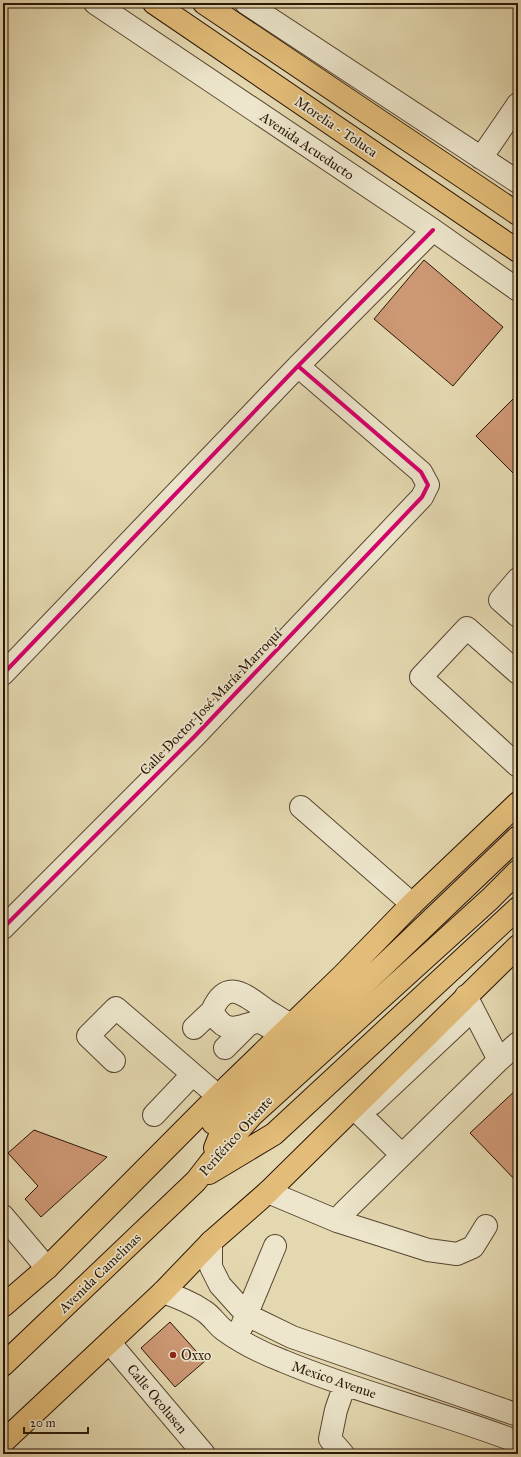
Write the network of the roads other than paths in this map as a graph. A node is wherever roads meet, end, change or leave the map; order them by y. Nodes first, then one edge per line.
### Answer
1 (95, 3) edge
2 (154, 3) edge
3 (204, 3) edge
4 (246, 3) edge
5 (518, 104) edge
6 (481, 158) junction
7 (518, 182) edge
8 (518, 214) edge
9 (432, 230) junction
10 (518, 251) edge
11 (518, 290) edge
12 (298, 366) junction
13 (518, 579) edge
14 (518, 616) edge
15 (518, 673) edge
16 (3, 674) edge
17 (518, 766) edge
18 (518, 803) edge
19 (301, 807) dead end
20 (518, 836) edge
21 (518, 871) edge
22 (412, 904) junction
23 (518, 908) edge
24 (3, 928) edge
25 (518, 946) edge
26 (469, 1003) junction
27 (212, 1011) junction
28 (248, 1025) junction
29 (194, 1028) dead end
30 (285, 1030) junction
31 (518, 1043) edge
32 (225, 1048) dead end
33 (499, 1060) junction
34 (114, 1061) dead end
35 (192, 1075) junction
36 (223, 1105) junction
37 (357, 1111) junction
38 (154, 1115) dead end
39 (402, 1155) junction
40 (210, 1163) junction
41 (196, 1181) junction
42 (268, 1192) junction
43 (3, 1216) edge
44 (337, 1221) junction
45 (486, 1226) dead end
46 (212, 1242) junction
47 (275, 1246) dead end
48 (47, 1268) junction
49 (163, 1292) junction
50 (3, 1306) edge
51 (247, 1315) junction
52 (237, 1338) junction
53 (110, 1343) junction
54 (3, 1365) edge
55 (345, 1384) junction
56 (496, 1407) junction
57 (518, 1415) edge
58 (488, 1431) junction
59 (3, 1442) edge
60 (518, 1442) edge
61 (204, 1454) edge
62 (343, 1454) edge

1 - 9 street, Avenida Acueducto
2 - 10 main road, Morelia - Toluca
3 - 8 main road, Morelia - Toluca
4 - 6 street
5 - 6 street
6 - 7 street
9 - 11 street, Avenida Acueducto
9 - 12 street
12 - 16 street
12 - 24 street, Calle Doctor José María Marroquí
13 - 14 street
15 - 17 street
18 - 22 main road
19 - 22 street
20 - 36 main road
21 - 40 main road, Periférico Oriente
22 - 30 main road
23 - 41 main road, Periférico Oriente
25 - 26 main road
26 - 33 street
26 - 37 main road
27 - 28 street
27 - 29 street
27 - 30 street
28 - 30 street
28 - 32 street
30 - 36 main road
31 - 33 street
33 - 39 street
34 - 35 street
35 - 36 street
35 - 38 street
36 - 40 main road
36 - 48 main road
37 - 39 street
37 - 42 main road
39 - 44 street
40 - 41 main road, Periférico Oriente
41 - 54 main road, Avenida Camelinas
42 - 44 street
42 - 46 main road
43 - 48 street
44 - 45 street
46 - 49 main road
46 - 51 street, Mexico Avenue
47 - 51 street
48 - 50 main road
49 - 52 street, Mexico Avenue
49 - 53 main road
51 - 52 street
51 - 56 street, Mexico Avenue
52 - 55 street, Mexico Avenue
53 - 59 main road
53 - 61 street, Calle Ocolusen
55 - 58 street, Mexico Avenue
55 - 62 street
56 - 57 street, Mexico Avenue
56 - 58 street
58 - 60 street, Mexico Avenue

